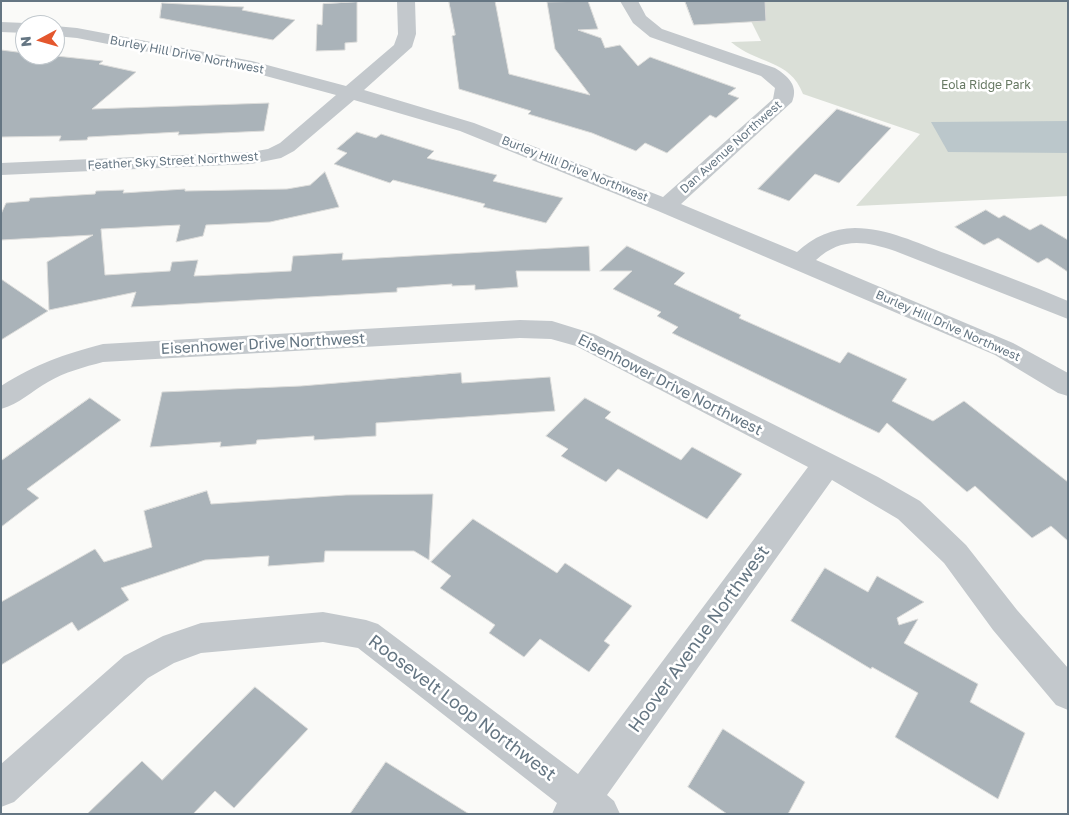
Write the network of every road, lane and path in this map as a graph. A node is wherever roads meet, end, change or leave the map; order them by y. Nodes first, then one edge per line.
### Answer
1 (406, 1) edge
2 (629, 1) edge
3 (1, 27) edge
4 (15, 28) edge
5 (65, 32) edge
6 (352, 92) junction
7 (1, 169) edge
8 (666, 206) junction
9 (800, 263) junction
10 (1068, 310) edge
11 (1068, 386) edge
12 (1, 399) edge
13 (827, 464) junction
14 (1068, 694) edge
15 (1, 789) edge
16 (585, 809) edge

1 - 6 street, Feather Sky Street Northwest
2 - 8 street, Dan Avenue Northwest
3 - 4 street
5 - 6 street, Burley Hill Drive Northwest
6 - 7 street, Feather Sky Street Northwest
6 - 8 street, Burley Hill Drive Northwest
8 - 9 street, Burley Hill Drive Northwest
9 - 10 street
9 - 11 street, Burley Hill Drive Northwest
12 - 13 street, Eisenhower Drive Northwest
13 - 14 street, Eisenhower Drive Northwest
13 - 16 street, Hoover Avenue Northwest
15 - 16 street, Roosevelt Loop Northwest

